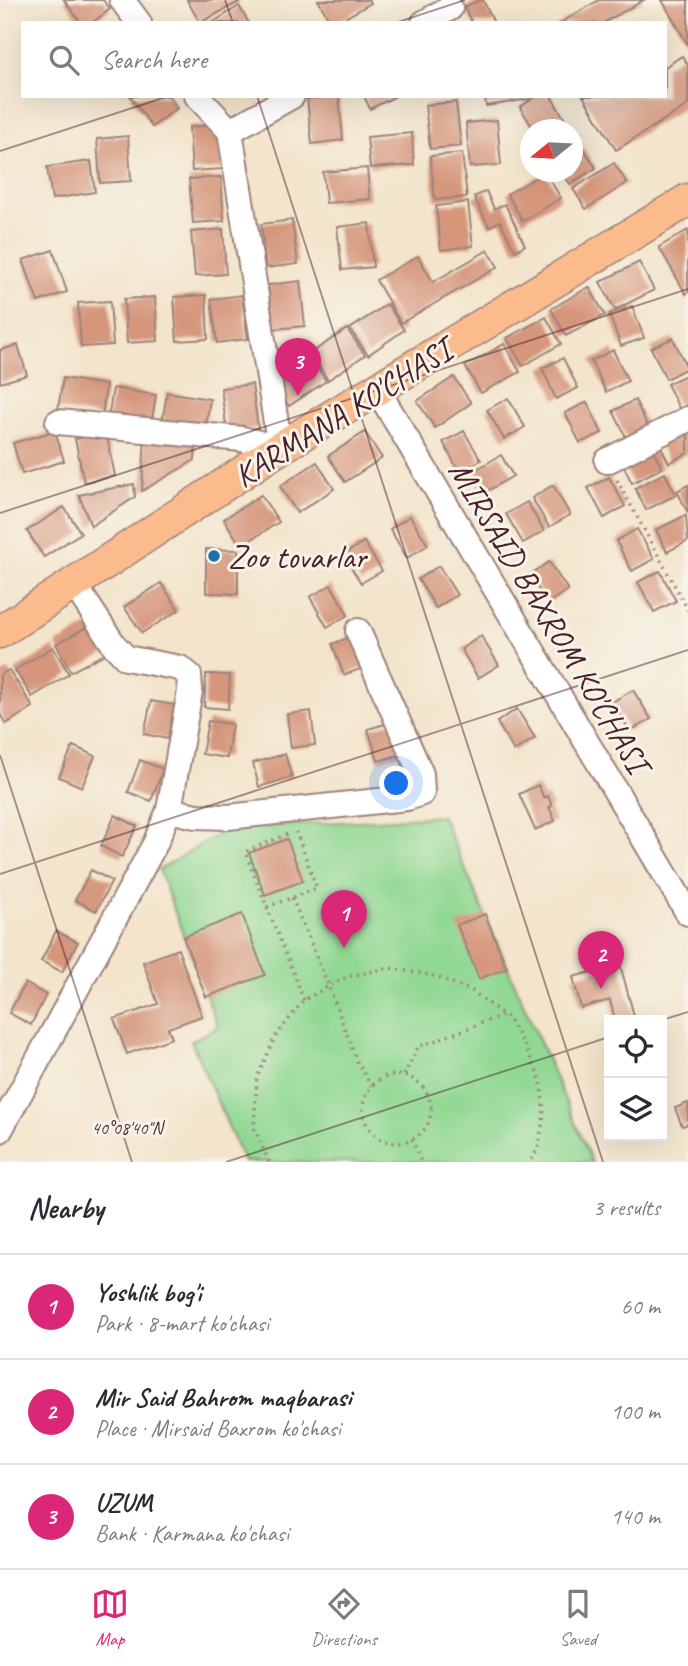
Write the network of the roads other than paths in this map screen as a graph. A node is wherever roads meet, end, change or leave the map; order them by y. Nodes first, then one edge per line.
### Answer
1 (122, 0) edge
2 (450, 8) dead end
3 (138, 21) edge
4 (427, 21) edge
5 (199, 98) edge
6 (288, 98) edge
7 (229, 131) junction
8 (688, 200) edge
9 (377, 389) junction
10 (688, 419) edge
11 (58, 422) dead end
12 (280, 448) junction
13 (607, 461) road end
14 (74, 584) junction
15 (358, 631) dead end
16 (0, 632) edge
17 (169, 810) junction
18 (688, 913) edge
19 (0, 1130) edge

1 - 3 street
2 - 4 street
5 - 7 street
6 - 7 street
7 - 12 street
8 - 9 main road, KARMANA KO'CHASI
9 - 12 main road, KARMANA KO'CHASI
9 - 18 street, MIRSAID BAXROM KO'CHASI
10 - 13 street
11 - 12 street
12 - 14 main road, KARMANA KO'CHASI
14 - 16 main road, KARMANA KO'CHASI
14 - 17 street
15 - 17 street
17 - 19 street

